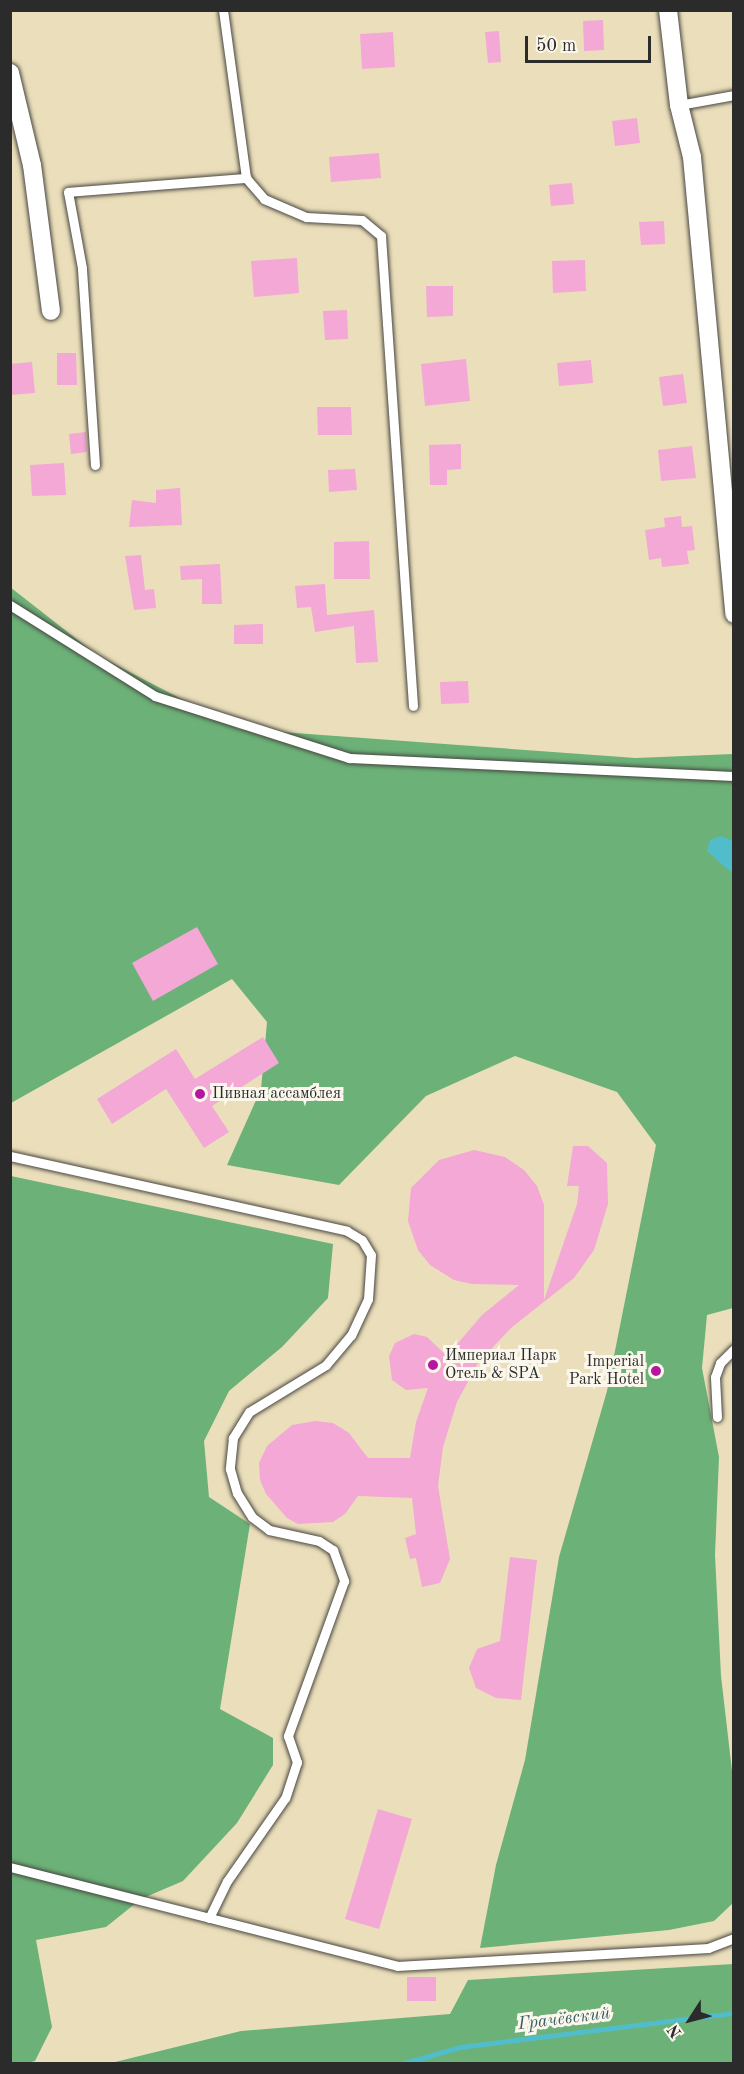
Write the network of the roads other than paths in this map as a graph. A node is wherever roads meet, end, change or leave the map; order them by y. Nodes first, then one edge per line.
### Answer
1 (223, 10) edge
2 (668, 10) edge
3 (10, 73) edge
4 (734, 95) edge
5 (679, 105) junction
6 (246, 178) junction
7 (51, 311) dead end
8 (95, 465) dead end
9 (10, 605) edge
10 (734, 614) edge
11 (413, 706) dead end
12 (734, 776) edge
13 (10, 1156) edge
14 (734, 1350) edge
15 (717, 1417) dead end
16 (10, 1867) edge
17 (209, 1918) junction
18 (734, 1938) edge

1 - 6 lane
2 - 5 street
3 - 7 street
4 - 5 lane
5 - 10 street
6 - 8 lane
6 - 11 lane
9 - 12 lane
13 - 17 lane
14 - 15 lane
16 - 17 lane
17 - 18 lane

